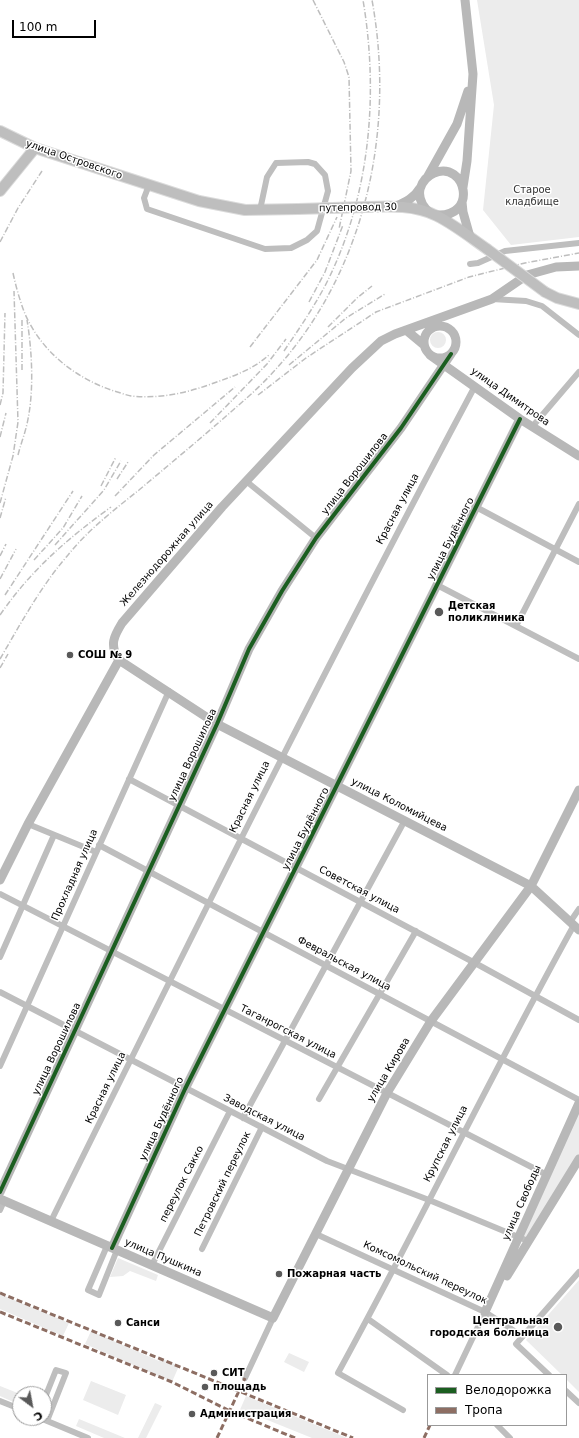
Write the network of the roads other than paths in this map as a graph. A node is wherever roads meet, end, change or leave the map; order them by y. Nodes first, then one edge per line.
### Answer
1 (465, 0) edge
2 (473, 74) junction
3 (0, 131) edge
4 (35, 148) junction
5 (428, 176) junction
6 (149, 185) junction
7 (463, 187) junction
8 (420, 188) junction
9 (0, 190) edge
10 (462, 202) junction
11 (396, 206) junction
12 (260, 210) junction
13 (433, 214) junction
14 (470, 237) junction
15 (579, 243) edge
16 (470, 264) dead end
17 (579, 266) edge
18 (492, 299) junction
19 (579, 304) edge
20 (446, 316) junction
21 (432, 328) junction
22 (406, 330) junction
23 (579, 335) edge
24 (424, 346) junction
25 (452, 354) junction
26 (430, 355) junction
27 (446, 366) junction
28 (579, 372) edge
29 (475, 386) junction
30 (520, 419) junction
31 (532, 427) junction
32 (579, 456) edge
33 (246, 481) junction
34 (579, 504) edge
35 (476, 508) junction
36 (316, 538) junction
37 (555, 549) junction
38 (579, 562) edge
39 (437, 585) junction
40 (516, 626) junction
41 (579, 658) edge
42 (119, 660) junction
43 (169, 691) junction
44 (217, 724) junction
45 (280, 758) junction
46 (129, 779) junction
47 (337, 785) junction
48 (579, 790) edge
49 (179, 806) junction
50 (405, 820) junction
51 (28, 824) junction
52 (54, 835) junction
53 (240, 838) junction
54 (99, 845) junction
55 (96, 852) junction
56 (296, 868) junction
57 (148, 871) junction
58 (0, 880) edge
59 (531, 886) junction
60 (0, 894) edge
61 (360, 902) junction
62 (209, 903) junction
63 (23, 906) junction
64 (579, 910) edge
65 (63, 926) junction
66 (574, 926) edge
67 (416, 931) junction
68 (263, 932) junction
69 (111, 951) junction
70 (0, 957) edge
71 (475, 963) junction
72 (326, 965) junction
73 (170, 982) junction
74 (0, 992) edge
75 (380, 994) junction
76 (534, 996) junction
77 (27, 1006) junction
78 (224, 1010) junction
79 (579, 1020) edge
80 (431, 1021) junction
81 (74, 1031) junction
82 (285, 1041) junction
83 (502, 1059) junction
84 (131, 1060) junction
85 (0, 1066) edge
86 (337, 1068) junction
87 (185, 1089) junction
88 (387, 1094) junction
89 (319, 1099) dead end
90 (579, 1100) edge
91 (579, 1104) edge
92 (230, 1112) junction
93 (243, 1118) junction
94 (262, 1127) junction
95 (463, 1133) junction
96 (579, 1159) edge
97 (348, 1168) junction
98 (547, 1175) junction
99 (0, 1192) edge
100 (2, 1200) edge
101 (429, 1200) junction
102 (0, 1210) edge
103 (51, 1221) junction
104 (316, 1234) junction
105 (519, 1237) junction
106 (528, 1241) junction
107 (112, 1248) junction
108 (202, 1249) dead end
109 (152, 1265) junction
110 (395, 1269) junction
111 (579, 1272) edge
112 (485, 1312) junction
113 (273, 1318) junction
114 (368, 1319) junction
115 (522, 1336) junction
116 (446, 1374) edge
117 (455, 1374) edge
118 (549, 1374) edge
119 (245, 1378) dead end
120 (50, 1386) edge
121 (567, 1392) edge
122 (0, 1401) edge
123 (579, 1403) edge
124 (12, 1406) edge
125 (52, 1408) edge
126 (403, 1410) dead end
127 (52, 1423) edge
128 (498, 1426) edge
129 (88, 1438) edge
130 (510, 1438) edge

1 - 2 street
2 - 5 street
2 - 7 street
3 - 4 main road, улица Островского
4 - 6 main road, улица Островского
4 - 9 main road
5 - 7 street
5 - 8 street
6 - 12 main road, путепровод 30
6 - 12 street
7 - 10 street
8 - 11 street
8 - 13 street
10 - 13 street
10 - 14 street
11 - 12 main road, путепровод 30, bridge
11 - 13 main road, путепровод 30
13 - 14 main road, путепровод 30
14 - 19 main road, путепровод 30, bridge
15 - 16 street
17 - 18 street, Железнодорожная улица
18 - 20 street, Железнодорожная улица
18 - 23 street
20 - 21 street
20 - 22 street, Железнодорожная улица
21 - 22 street
21 - 24 street
21 - 25 street
22 - 24 street
22 - 33 street, Железнодорожная улица
24 - 26 street
25 - 26 street
25 - 27 street, улица Ворошилова
26 - 27 street, улица Димитрова
27 - 29 street, улица Димитрова
27 - 36 street, улица Ворошилова
28 - 31 street
29 - 30 street, улица Димитрова
29 - 45 street, Красная улица
30 - 31 street, улица Димитрова
30 - 35 street, улица Будённого
31 - 32 street, улица Димитрова
33 - 36 street
33 - 42 street, Железнодорожная улица
34 - 37 street
35 - 37 street
35 - 39 street, улица Будённого
36 - 44 street, улица Ворошилова
37 - 38 street
37 - 40 street
39 - 40 street
39 - 47 street, улица Будённого
40 - 41 street
42 - 43 street, улица Коломийцева
42 - 51 street
43 - 44 street, улица Коломийцева
43 - 46 street, Прохладная улица
44 - 45 street, улица Коломийцева
44 - 49 street, улица Ворошилова
45 - 47 street, улица Коломийцева
45 - 53 street, Красная улица
46 - 49 street, Советская улица
46 - 54 street, Прохладная улица
47 - 50 street, улица Коломийцева
47 - 56 street, улица Будённого
48 - 59 street, улица Кирова
49 - 53 street, Советская улица
49 - 57 street, улица Ворошилова
50 - 59 street, улица Коломийцева
50 - 61 street
51 - 52 street
51 - 58 street
52 - 55 street
52 - 63 street
53 - 56 street, Советская улица
53 - 62 street, Красная улица
54 - 55 street, Прохладная улица
54 - 57 street, Февральская улица
55 - 65 street, Прохладная улица
56 - 61 street, Советская улица
56 - 68 street, улица Будённого
57 - 62 street, Февральская улица
57 - 69 street, улица Ворошилова
59 - 66 street, улица Коломийцева
59 - 71 street, улица Кирова
60 - 63 street, Таганрогская улица
61 - 67 street, Советская улица
61 - 72 street
62 - 68 street, Февральская улица
62 - 73 street, Красная улица
63 - 65 street, Таганрогская улица
63 - 70 street
64 - 66 street, Крупская улица
65 - 69 street, Таганрогская улица
65 - 77 street, Прохладная улица
66 - 76 street, Крупская улица
67 - 71 street, Советская улица
67 - 75 street
68 - 72 street, Февральская улица
68 - 78 street, улица Будённого
69 - 73 street, Таганрогская улица
69 - 81 street, улица Ворошилова
71 - 76 street, Советская улица
71 - 80 street, улица Кирова
72 - 75 street, Февральская улица
72 - 82 street
73 - 78 street, Таганрогская улица
73 - 84 street, Красная улица
74 - 77 street, Заводская улица
75 - 80 street, Февральская улица
75 - 86 street
76 - 79 street, Советская улица
76 - 83 street, Крупская улица
77 - 81 street, Заводская улица
77 - 85 street, Прохладная улица
78 - 82 street, Таганрогская улица
78 - 87 street, улица Будённого
80 - 83 street, Февральская улица
80 - 88 street, улица Кирова
81 - 84 street, Заводская улица
81 - 99 street, улица Ворошилова
82 - 86 street, Таганрогская улица
82 - 93 street
83 - 90 street, Февральская улица
83 - 95 street, Крупская улица
84 - 87 street, Заводская улица
84 - 103 street, Красная улица
86 - 88 street, Таганрогская улица
86 - 89 street
87 - 92 street, Заводская улица
87 - 107 street, улица Будённого
88 - 95 street, Таганрогская улица
88 - 97 street, улица Кирова
91 - 98 street, улица Свободы
92 - 93 street, Заводская улица
92 - 109 street, переулок Сакко
93 - 94 street, Заводская улица
94 - 97 street, Заводская улица
94 - 108 street, Петровский переулок
95 - 98 street, Таганрогская улица
95 - 101 street, Крупская улица
96 - 106 street, улица Свободы
97 - 101 street, Заводская улица
97 - 104 street, улица Кирова
98 - 105 street, улица Свободы
100 - 102 street
100 - 103 street, улица Пушкина
101 - 105 street, Заводская улица
101 - 110 street, Крупская улица
103 - 107 street, улица Пушкина
104 - 110 street, Комсомольский переулок
104 - 113 street, улица Кирова
105 - 106 street, Заводская улица
105 - 112 street, улица Свободы
106 - 112 street, улица Свободы
107 - 107 street, улица Будённого
107 - 109 street, улица Пушкина
109 - 113 street, улица Пушкина
110 - 112 street, Комсомольский переулок
110 - 114 street, Крупская улица
111 - 115 street
112 - 115 street, Комсомольский переулок
112 - 117 street, улица Свободы
113 - 119 street, улица Кирова
114 - 116 street
114 - 126 street, Крупская улица
115 - 118 street
120 - 125 street
121 - 123 street
122 - 124 street
127 - 129 street
128 - 130 street

